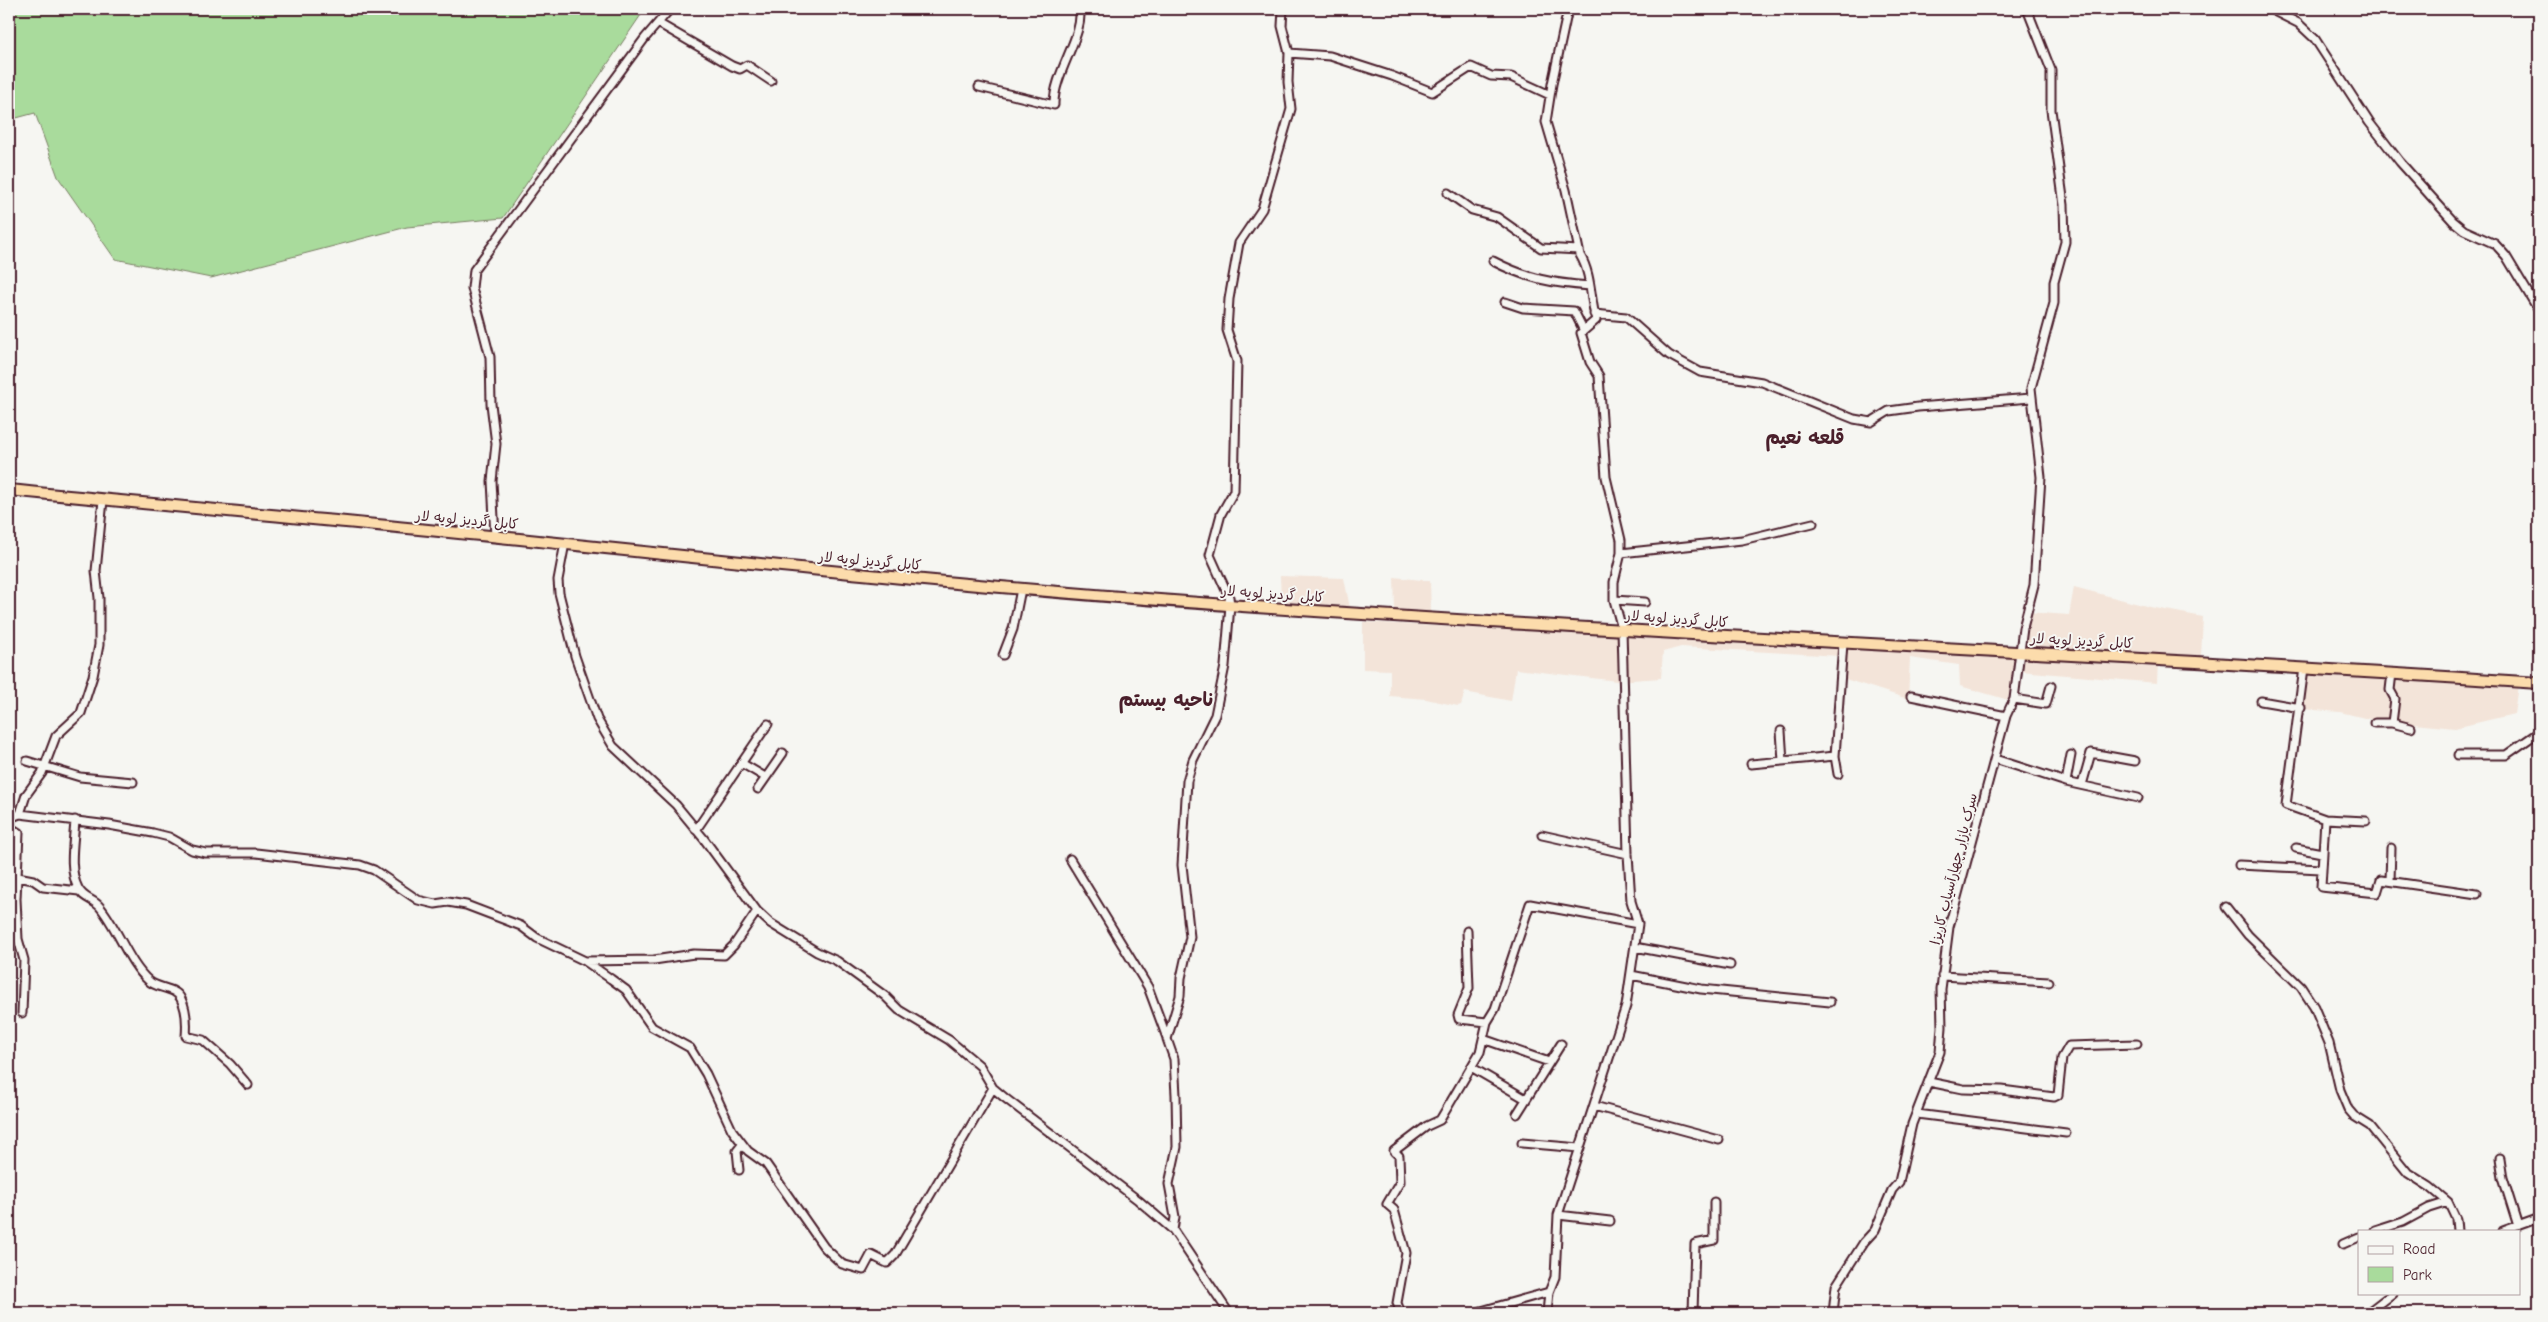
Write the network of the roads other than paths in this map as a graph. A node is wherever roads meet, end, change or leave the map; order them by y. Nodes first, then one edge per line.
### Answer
1 (670, 9) edge
2 (1079, 9) edge
3 (1283, 9) edge
4 (1568, 9) edge
5 (2027, 9) edge
6 (2270, 9) edge
7 (658, 23) junction
8 (1289, 53) junction
9 (771, 81) dead end
10 (979, 87) dead end
11 (1550, 95) junction
12 (1448, 193) dead end
13 (1579, 250) junction
14 (1493, 261) dead end
15 (1590, 286) junction
16 (1505, 302) dead end
17 (2539, 312) edge
18 (1594, 314) junction
19 (1583, 329) junction
20 (2031, 398) junction
21 (9, 490) edge
22 (103, 500) junction
23 (1813, 524) dead end
24 (495, 537) junction
25 (565, 543) junction
26 (1621, 553) junction
27 (1021, 589) junction
28 (1614, 600) junction
29 (1645, 602) dead end
30 (1230, 605) junction
31 (1622, 629) junction
32 (1843, 643) junction
33 (2022, 651) junction
34 (1003, 655) dead end
35 (2304, 668) junction
36 (2392, 673) junction
37 (2539, 683) edge
38 (2051, 686) dead end
39 (1910, 696) dead end
40 (2014, 699) junction
41 (2261, 701) dead end
42 (2301, 708) junction
43 (2006, 716) junction
44 (2375, 723) dead end
45 (2392, 723) junction
46 (768, 724) dead end
47 (2411, 728) dead end
48 (1781, 731) dead end
49 (2539, 732) edge
50 (782, 753) dead end
51 (2071, 755) dead end
52 (2458, 755) dead end
53 (1835, 756) junction
54 (1995, 760) junction
55 (27, 761) dead end
56 (1783, 761) junction
57 (2134, 761) dead end
58 (743, 764) junction
59 (1751, 764) dead end
60 (44, 766) junction
61 (1838, 774) dead end
62 (764, 777) junction
63 (133, 782) dead end
64 (2066, 782) junction
65 (2082, 785) junction
66 (758, 789) dead end
67 (2138, 798) dead end
68 (20, 814) junction
69 (10, 816) edge
70 (2325, 819) junction
71 (75, 820) junction
72 (2366, 821) dead end
73 (10, 829) edge
74 (696, 830) junction
75 (1542, 834) dead end
76 (2296, 848) dead end
77 (2391, 848) dead end
78 (2322, 853) junction
79 (1628, 854) junction
80 (1070, 859) dead end
81 (2239, 865) dead end
82 (2321, 869) junction
83 (18, 877) junction
84 (2390, 881) junction
85 (79, 891) junction
86 (2477, 894) dead end
87 (2226, 907) dead end
88 (757, 911) junction
89 (1638, 924) junction
90 (1466, 930) dead end
91 (1635, 947) junction
92 (585, 961) junction
93 (1730, 966) dead end
94 (1631, 975) junction
95 (1942, 976) junction
96 (2049, 982) dead end
97 (1830, 1002) dead end
98 (22, 1013) dead end
99 (1486, 1022) junction
100 (1167, 1039) junction
101 (1483, 1039) junction
102 (1561, 1044) dead end
103 (2137, 1044) dead end
104 (1549, 1062) junction
105 (1471, 1067) junction
106 (1929, 1082) junction
107 (248, 1085) dead end
108 (993, 1088) junction
109 (1526, 1099) junction
110 (1594, 1106) junction
111 (1517, 1114) dead end
112 (1917, 1114) junction
113 (2066, 1133) dead end
114 (1719, 1140) dead end
115 (1522, 1143) dead end
116 (1580, 1148) junction
117 (748, 1151) junction
118 (2500, 1158) dead end
119 (739, 1170) dead end
120 (1714, 1202) dead end
121 (2448, 1202) junction
122 (1558, 1215) junction
123 (2539, 1218) edge
124 (1610, 1220) dead end
125 (2518, 1226) junction
126 (1173, 1230) junction
127 (2378, 1230) edge
128 (2457, 1230) edge
129 (2506, 1230) edge
130 (2358, 1237) edge
131 (2343, 1244) dead end
132 (1549, 1292) junction
133 (2392, 1294) edge
134 (1229, 1313) edge
135 (1401, 1313) edge
136 (1474, 1313) edge
137 (1547, 1313) edge
138 (1693, 1313) edge
139 (1832, 1313) edge
140 (2367, 1313) edge

1 - 7 street
2 - 10 street
3 - 8 street
4 - 11 street
5 - 20 street, سرک بازار چهارآسیاب کاریزا
6 - 17 street
7 - 9 street
7 - 24 street
8 - 11 street
8 - 30 street
11 - 13 street
12 - 13 street
13 - 15 street
14 - 15 street
15 - 18 street
16 - 19 street
18 - 19 street
18 - 20 street
19 - 26 street
20 - 33 street, سرک بازار چهارآسیاب کاریزا
21 - 22 highway, کابل گردیز لویه لار
22 - 24 highway, کابل گردیز لویه لار
22 - 60 street
23 - 26 street
24 - 25 highway, کابل گردیز لویه لار
25 - 27 highway, کابل گردیز لویه لار
25 - 74 street
26 - 28 street
27 - 30 highway, کابل گردیز لویه لار
27 - 34 street
28 - 29 street
28 - 31 street
30 - 31 highway, کابل گردیز لویه لار
30 - 100 street
31 - 32 highway, کابل گردیز لویه لار
31 - 79 street
32 - 33 highway, کابل گردیز لویه لار
32 - 53 street
33 - 35 highway, کابل گردیز لویه لار
33 - 40 street, سرک بازار چهارآسیاب کاریزا
35 - 36 highway, کابل گردیز لویه لار
35 - 42 street
36 - 37 highway, کابل گردیز لویه لار
36 - 45 street
38 - 40 street
39 - 43 street
40 - 43 street, سرک بازار چهارآسیاب کاریزا
41 - 42 street
42 - 70 street
43 - 54 street, سرک بازار چهارآسیاب کاریزا
44 - 45 street
45 - 47 street
46 - 58 street
48 - 56 street
49 - 52 street
50 - 62 street
51 - 64 street
53 - 56 street
53 - 61 street
54 - 64 street
54 - 95 street, سرک بازار چهارآسیاب کاریزا
55 - 60 street
56 - 59 street
57 - 65 street
58 - 62 street
58 - 74 street
60 - 63 street
60 - 68 street
62 - 66 street
64 - 65 street
65 - 67 street
68 - 69 street
68 - 71 street
69 - 73 street
70 - 72 street
70 - 78 street
71 - 85 street
71 - 92 street
73 - 83 street
74 - 88 street
75 - 79 street
76 - 78 street
77 - 84 street
78 - 82 street
79 - 89 street
80 - 100 street
81 - 82 street
82 - 84 street
83 - 85 street
83 - 98 street
84 - 86 street
85 - 107 street
87 - 121 street
88 - 92 street
88 - 108 street
89 - 91 street
89 - 99 street
90 - 99 street
91 - 93 street
91 - 94 street
92 - 117 street
94 - 97 street
94 - 110 street
95 - 96 street
95 - 106 street, سرک بازار چهارآسیاب کاریزا
99 - 101 street
100 - 126 street
101 - 104 street
101 - 105 street
102 - 104 street
103 - 106 street
104 - 109 street
105 - 109 street
105 - 135 street
106 - 112 street, سرک بازار چهارآسیاب کاریزا
108 - 117 street
108 - 126 street
109 - 111 street
110 - 114 street
110 - 116 street
112 - 113 street
112 - 139 street, سرک بازار چهارآسیاب کاریزا
115 - 116 street
116 - 122 street
117 - 119 street
118 - 125 street
120 - 138 street
121 - 127 street
121 - 128 street
122 - 124 street
122 - 132 street
123 - 125 street
125 - 129 street
126 - 134 street
130 - 131 street
132 - 136 street
132 - 137 street
133 - 140 street

